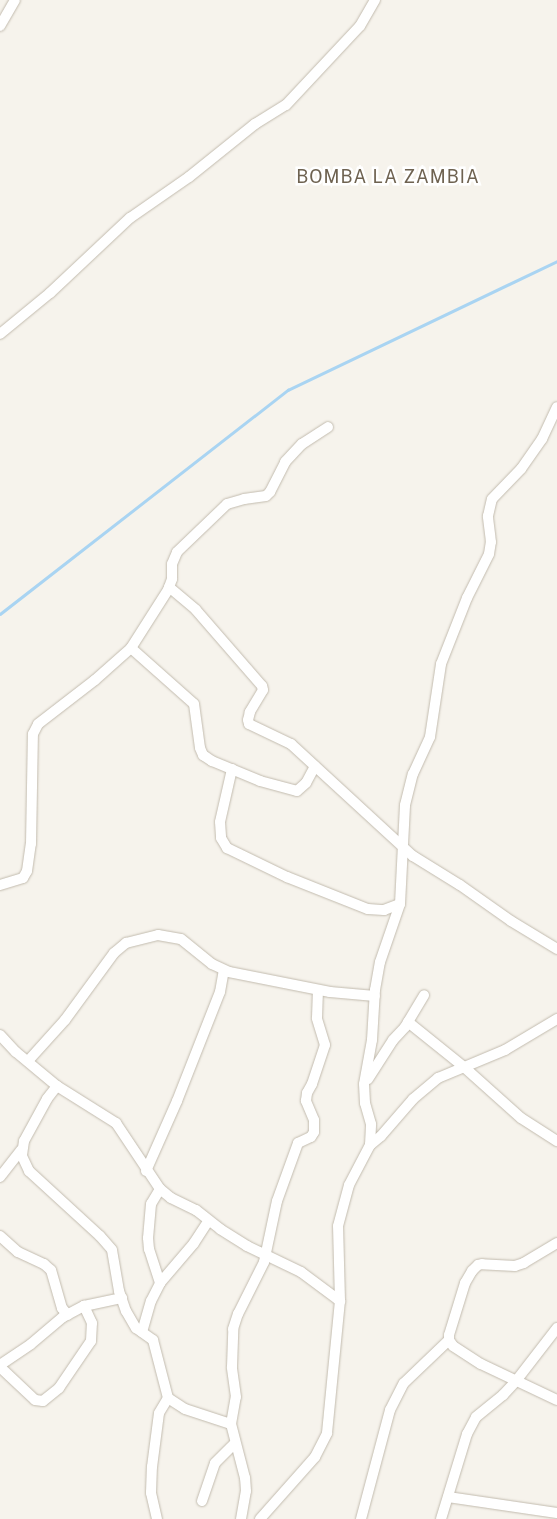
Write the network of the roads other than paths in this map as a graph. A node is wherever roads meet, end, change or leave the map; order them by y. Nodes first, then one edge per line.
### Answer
1 (15, 0) edge
2 (375, 0) edge
3 (0, 26) edge
4 (0, 334) edge
5 (557, 407) edge
6 (328, 427) dead end
7 (169, 588) junction
8 (131, 648) junction
9 (315, 766) junction
10 (232, 769) junction
11 (402, 844) junction
12 (0, 885) edge
13 (400, 904) junction
14 (557, 949) edge
15 (224, 970) junction
16 (318, 990) junction
17 (424, 995) dead end
18 (375, 996) junction
19 (557, 1020) edge
20 (408, 1022) junction
21 (0, 1035) edge
22 (28, 1061) junction
23 (464, 1067) junction
24 (364, 1084) junction
25 (57, 1086) junction
26 (557, 1141) edge
27 (370, 1145) junction
28 (21, 1150) junction
29 (146, 1171) junction
30 (0, 1177) edge
31 (160, 1189) junction
32 (209, 1220) junction
33 (0, 1236) edge
34 (557, 1243) edge
35 (265, 1254) junction
36 (160, 1283) junction
37 (122, 1298) junction
38 (340, 1301) junction
39 (84, 1306) junction
40 (68, 1314) junction
41 (557, 1329) edge
42 (142, 1332) junction
43 (449, 1340) junction
44 (0, 1366) edge
45 (516, 1381) junction
46 (168, 1398) junction
47 (557, 1400) edge
48 (230, 1424) junction
49 (235, 1444) junction
50 (448, 1497) junction
51 (202, 1501) dead end
52 (557, 1514) edge
53 (157, 1519) edge
54 (241, 1519) edge
55 (260, 1519) edge
56 (360, 1519) edge
57 (441, 1519) edge

1 - 3 street
2 - 4 street
5 - 11 street
6 - 7 street
7 - 8 street
7 - 9 street
8 - 10 street
8 - 12 street
9 - 10 street
9 - 11 street
10 - 13 street
11 - 13 street
11 - 14 street
13 - 18 street
15 - 16 street
15 - 22 street
15 - 29 street
16 - 18 street
16 - 35 street
17 - 20 street
18 - 24 street
19 - 23 street
20 - 23 street
20 - 24 street
21 - 22 street
22 - 25 street
23 - 26 street
23 - 27 street
24 - 27 street
25 - 28 street
25 - 29 street
27 - 38 street
28 - 30 street
28 - 37 street
29 - 31 street
31 - 32 street
31 - 36 street
32 - 35 street
32 - 36 street
33 - 40 street
34 - 43 street
35 - 38 street
35 - 48 street
36 - 42 street
37 - 39 street
37 - 42 street
38 - 55 street
39 - 40 street
39 - 44 street
40 - 44 street
41 - 45 street
42 - 46 street
43 - 45 street
43 - 56 street
45 - 47 street
45 - 50 street
46 - 48 street
46 - 53 street
48 - 49 street
49 - 51 street
49 - 54 street
50 - 52 street
50 - 57 street

